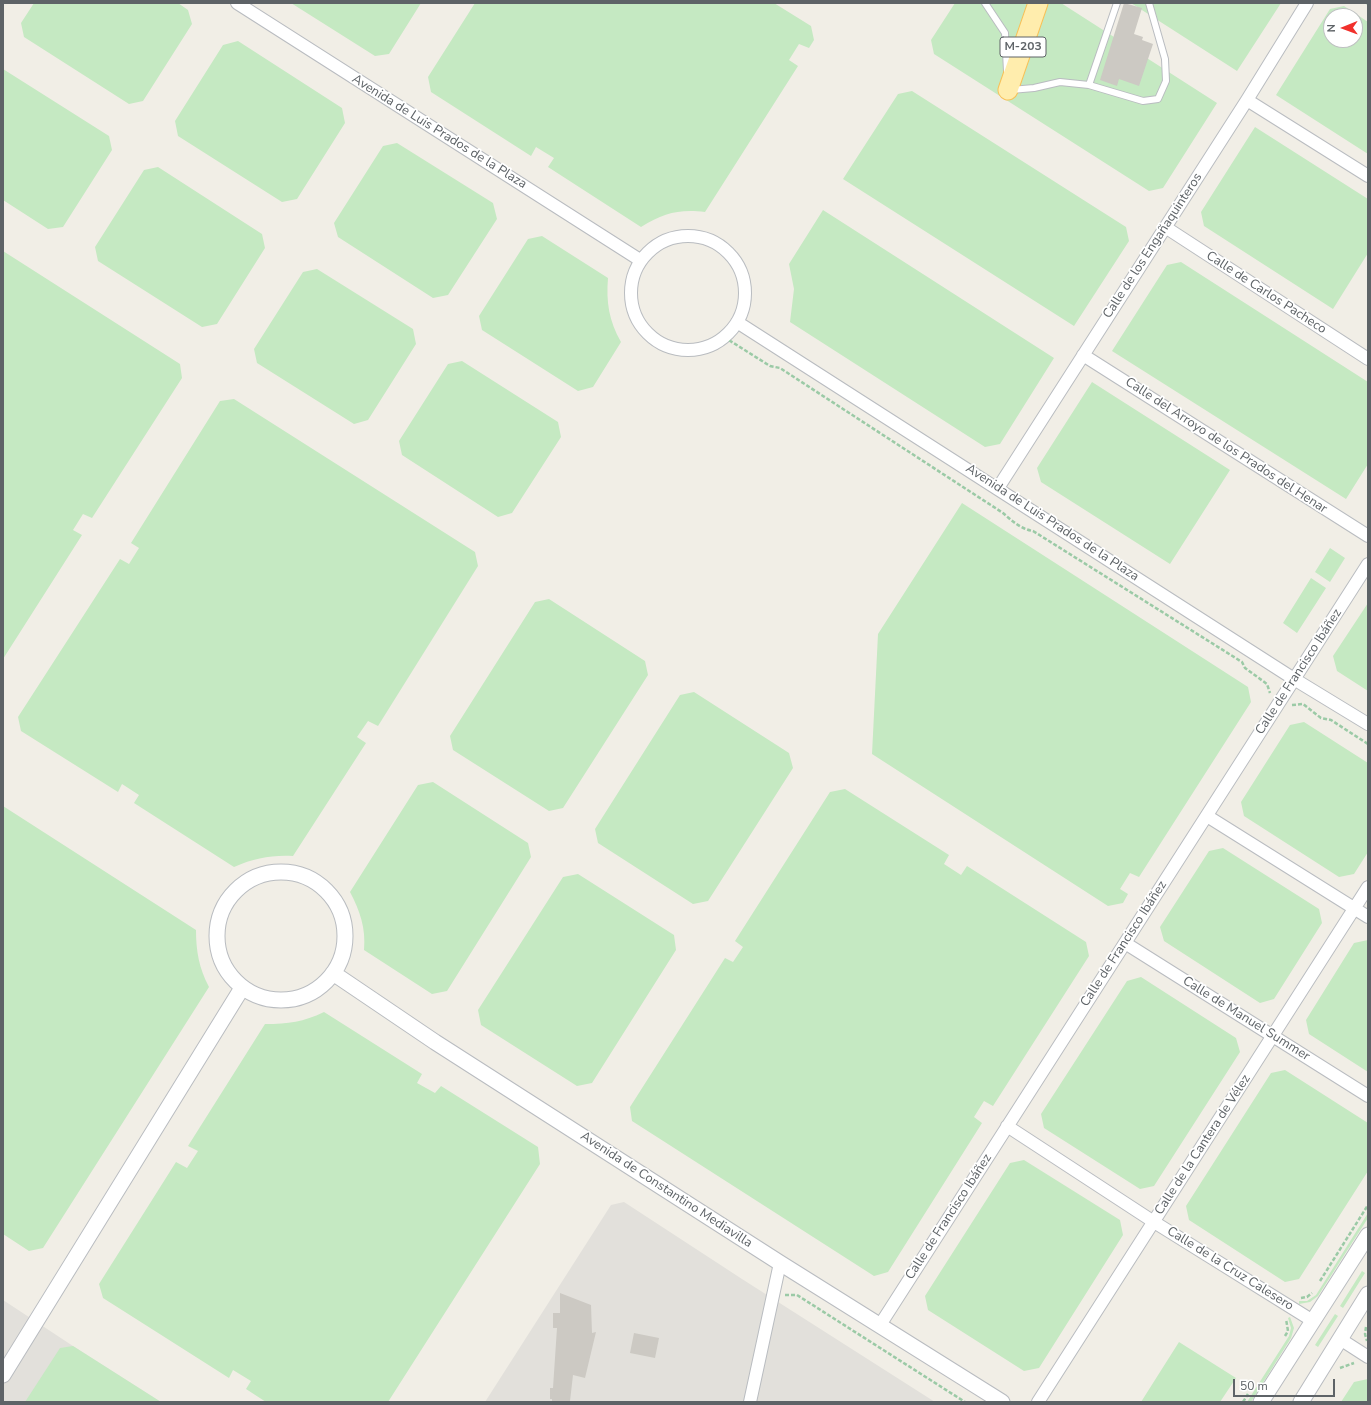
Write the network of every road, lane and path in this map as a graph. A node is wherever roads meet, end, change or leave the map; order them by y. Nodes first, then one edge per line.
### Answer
1 (237, 3) edge
2 (985, 3) edge
3 (1038, 3) edge
4 (1117, 3) edge
5 (1149, 3) edge
6 (1307, 3) edge
7 (1089, 85) junction
8 (1008, 90) junction
9 (1247, 100) junction
10 (1368, 176) edge
11 (1165, 227) junction
12 (640, 260) junction
13 (737, 322) junction
14 (724, 337) junction
15 (1083, 355) junction
16 (1368, 358) edge
17 (998, 488) junction
18 (1368, 536) edge
19 (1368, 564) edge
20 (1294, 680) junction
21 (1281, 700) junction
22 (1368, 724) edge
23 (1368, 744) edge
24 (1207, 816) junction
25 (1368, 887) edge
26 (1354, 909) junction
27 (1368, 917) edge
28 (1125, 943) junction
29 (334, 973) junction
30 (242, 988) junction
31 (1273, 1036) junction
32 (1368, 1096) edge
33 (1007, 1126) junction
34 (1154, 1222) junction
35 (1368, 1235) edge
36 (780, 1263) junction
37 (774, 1289) junction
38 (1368, 1294) edge
39 (1313, 1321) junction
40 (1368, 1324) edge
41 (880, 1325) junction
42 (1340, 1339) junction
43 (1365, 1356) edge
44 (1337, 1373) dead end
45 (3, 1375) edge
46 (750, 1402) edge
47 (965, 1402) edge
48 (1002, 1402) edge
49 (1038, 1402) edge
50 (1262, 1402) edge
51 (1301, 1402) edge

1 - 12 street, Avenida de Luis Prados de la Plaza
2 - 8 lane
3 - 8 main road, M-203
4 - 7 lane
5 - 7 lane
6 - 9 street, Calle de los Engañaquinteros
7 - 8 lane
9 - 10 street
9 - 11 street, Calle de los Engañaquinteros
11 - 15 street, Calle de los Engañaquinteros
11 - 16 street, Calle de Carlos Pacheco
12 - 13 street
12 - 14 street
13 - 14 street
13 - 17 street, Avenida de Luis Prados de la Plaza
14 - 21 path
15 - 17 street, Calle de los Engañaquinteros
15 - 18 street, Calle del Arroyo de los Prados del Henar
17 - 20 street, Avenida de Luis Prados de la Plaza
19 - 20 street, Calle de Francisco Ibáñez
20 - 21 street, Calle de Francisco Ibáñez
20 - 22 street, Avenida de Luis Prados de la Plaza
21 - 23 path
21 - 24 street, Calle de Francisco Ibáñez
24 - 26 street
24 - 28 street, Calle de Francisco Ibáñez
25 - 26 street, Calle de la Cantera de Vélez
26 - 27 street
26 - 31 street, Calle de la Cantera de Vélez
28 - 31 street, Calle de Manuel Summer
28 - 33 street, Calle de Francisco Ibáñez
29 - 30 street
29 - 30 street
29 - 36 street, Avenida de Constantino Mediavilla
30 - 45 street
31 - 32 street, Calle de Manuel Summer
31 - 34 street, Calle de la Cantera de Vélez
33 - 34 street, Calle de la Cruz Calesero
33 - 41 street, Calle de Francisco Ibáñez
34 - 39 street, Calle de la Cruz Calesero
34 - 49 street, Calle de la Cantera de Vélez
35 - 39 street
36 - 37 street
36 - 41 street, Avenida de Constantino Mediavilla
37 - 46 street
37 - 47 path
38 - 42 street
39 - 50 street
40 - 43 path
41 - 48 street, Avenida de Constantino Mediavilla
42 - 43 street
42 - 51 street
43 - 44 path

